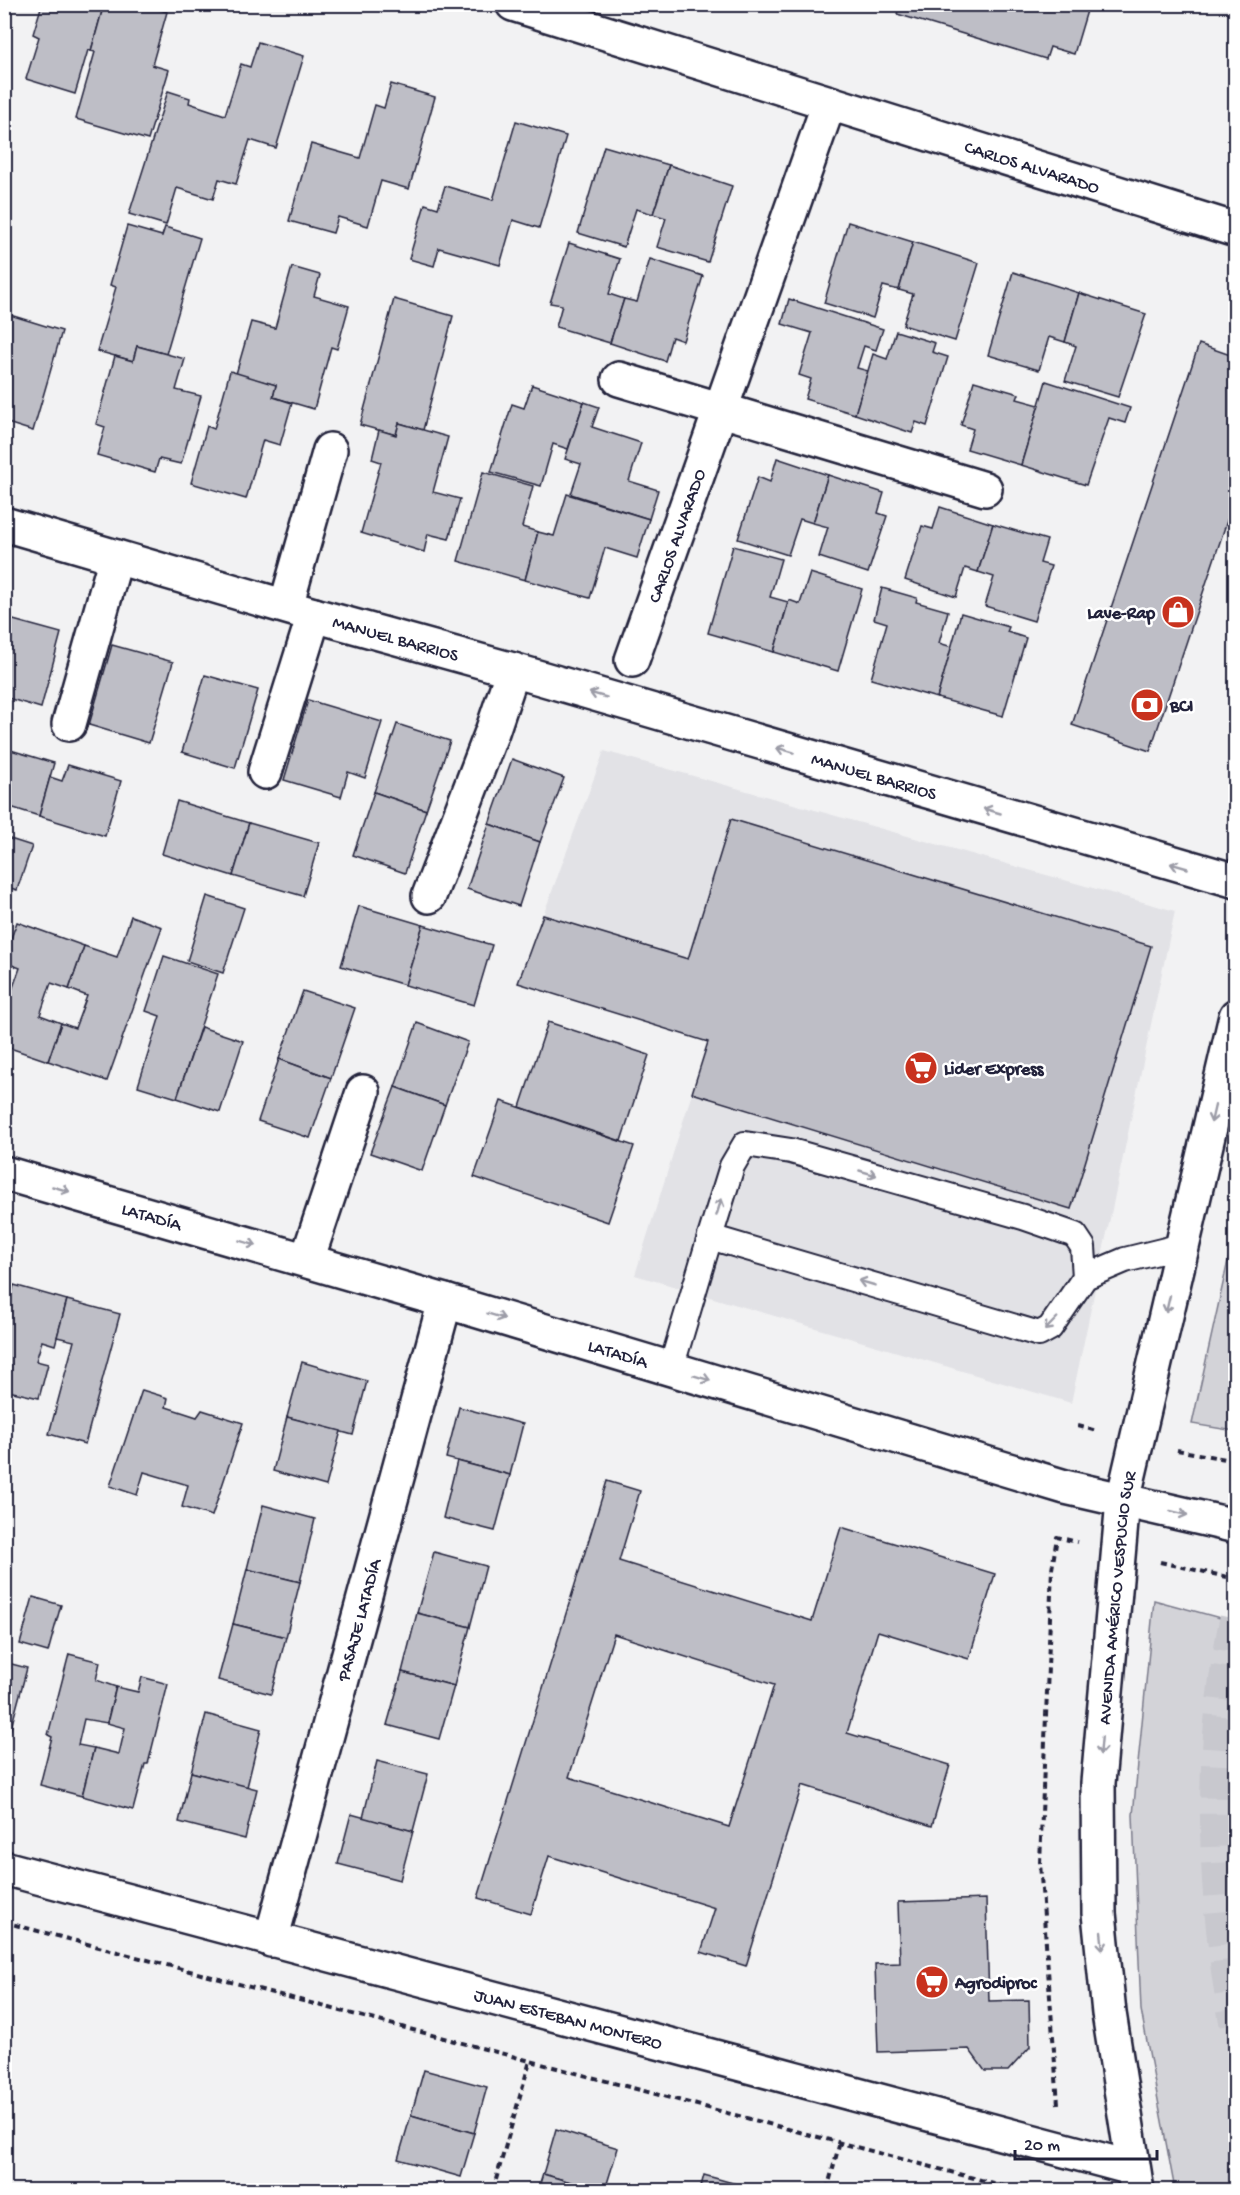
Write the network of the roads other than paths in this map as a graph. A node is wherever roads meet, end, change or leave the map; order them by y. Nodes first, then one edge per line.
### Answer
1 (513, 4) edge
2 (829, 103) junction
3 (1236, 230) edge
4 (619, 379) dead end
5 (719, 410) junction
6 (330, 450) dead end
7 (985, 489) dead end
8 (4, 524) edge
9 (116, 557) junction
10 (300, 611) junction
11 (632, 660) dead end
12 (513, 670) junction
13 (69, 724) dead end
14 (265, 772) dead end
15 (1236, 881) edge
16 (429, 896) dead end
17 (1236, 1016) edge
18 (363, 1092) dead end
19 (4, 1173) edge
20 (710, 1237) junction
21 (1182, 1246) junction
22 (307, 1260) junction
23 (1085, 1277) junction
24 (446, 1301) junction
25 (670, 1368) junction
26 (1123, 1500) junction
27 (1236, 1526) edge
28 (4, 1868) edge
29 (271, 1940) junction
30 (1134, 2179) edge

1 - 2 street, CARLOS ALVARADO
2 - 3 street, CARLOS ALVARADO
2 - 5 street, CARLOS ALVARADO
4 - 5 street
5 - 7 street
5 - 11 street, CARLOS ALVARADO
6 - 10 street, MANUEL BARRIOS
8 - 9 street, MANUEL BARRIOS
9 - 10 street, MANUEL BARRIOS
9 - 13 street
10 - 12 street, MANUEL BARRIOS
10 - 14 street, MANUEL BARRIOS
15 -> 12 street, MANUEL BARRIOS
12 - 16 street
17 -> 21 street, AVENIDA AMÉRICO VESPUCIO SUR
18 - 22 street
19 -> 22 street, LATADÍA
23 -> 20 lane
20 -> 23 lane
20 - 25 lane
21 - 23 lane
21 -> 26 street, AVENIDA AMÉRICO VESPUCIO SUR
22 - 24 street, LATADÍA
24 -> 25 street, LATADÍA
24 - 29 street, PASAJE LATADÍA
25 -> 26 street, LATADÍA
26 -> 27 street, LATADÍA
26 -> 30 street, AVENIDA AMÉRICO VESPUCIO SUR
28 - 29 street, JUAN ESTEBAN MONTERO
29 - 30 street, JUAN ESTEBAN MONTERO

